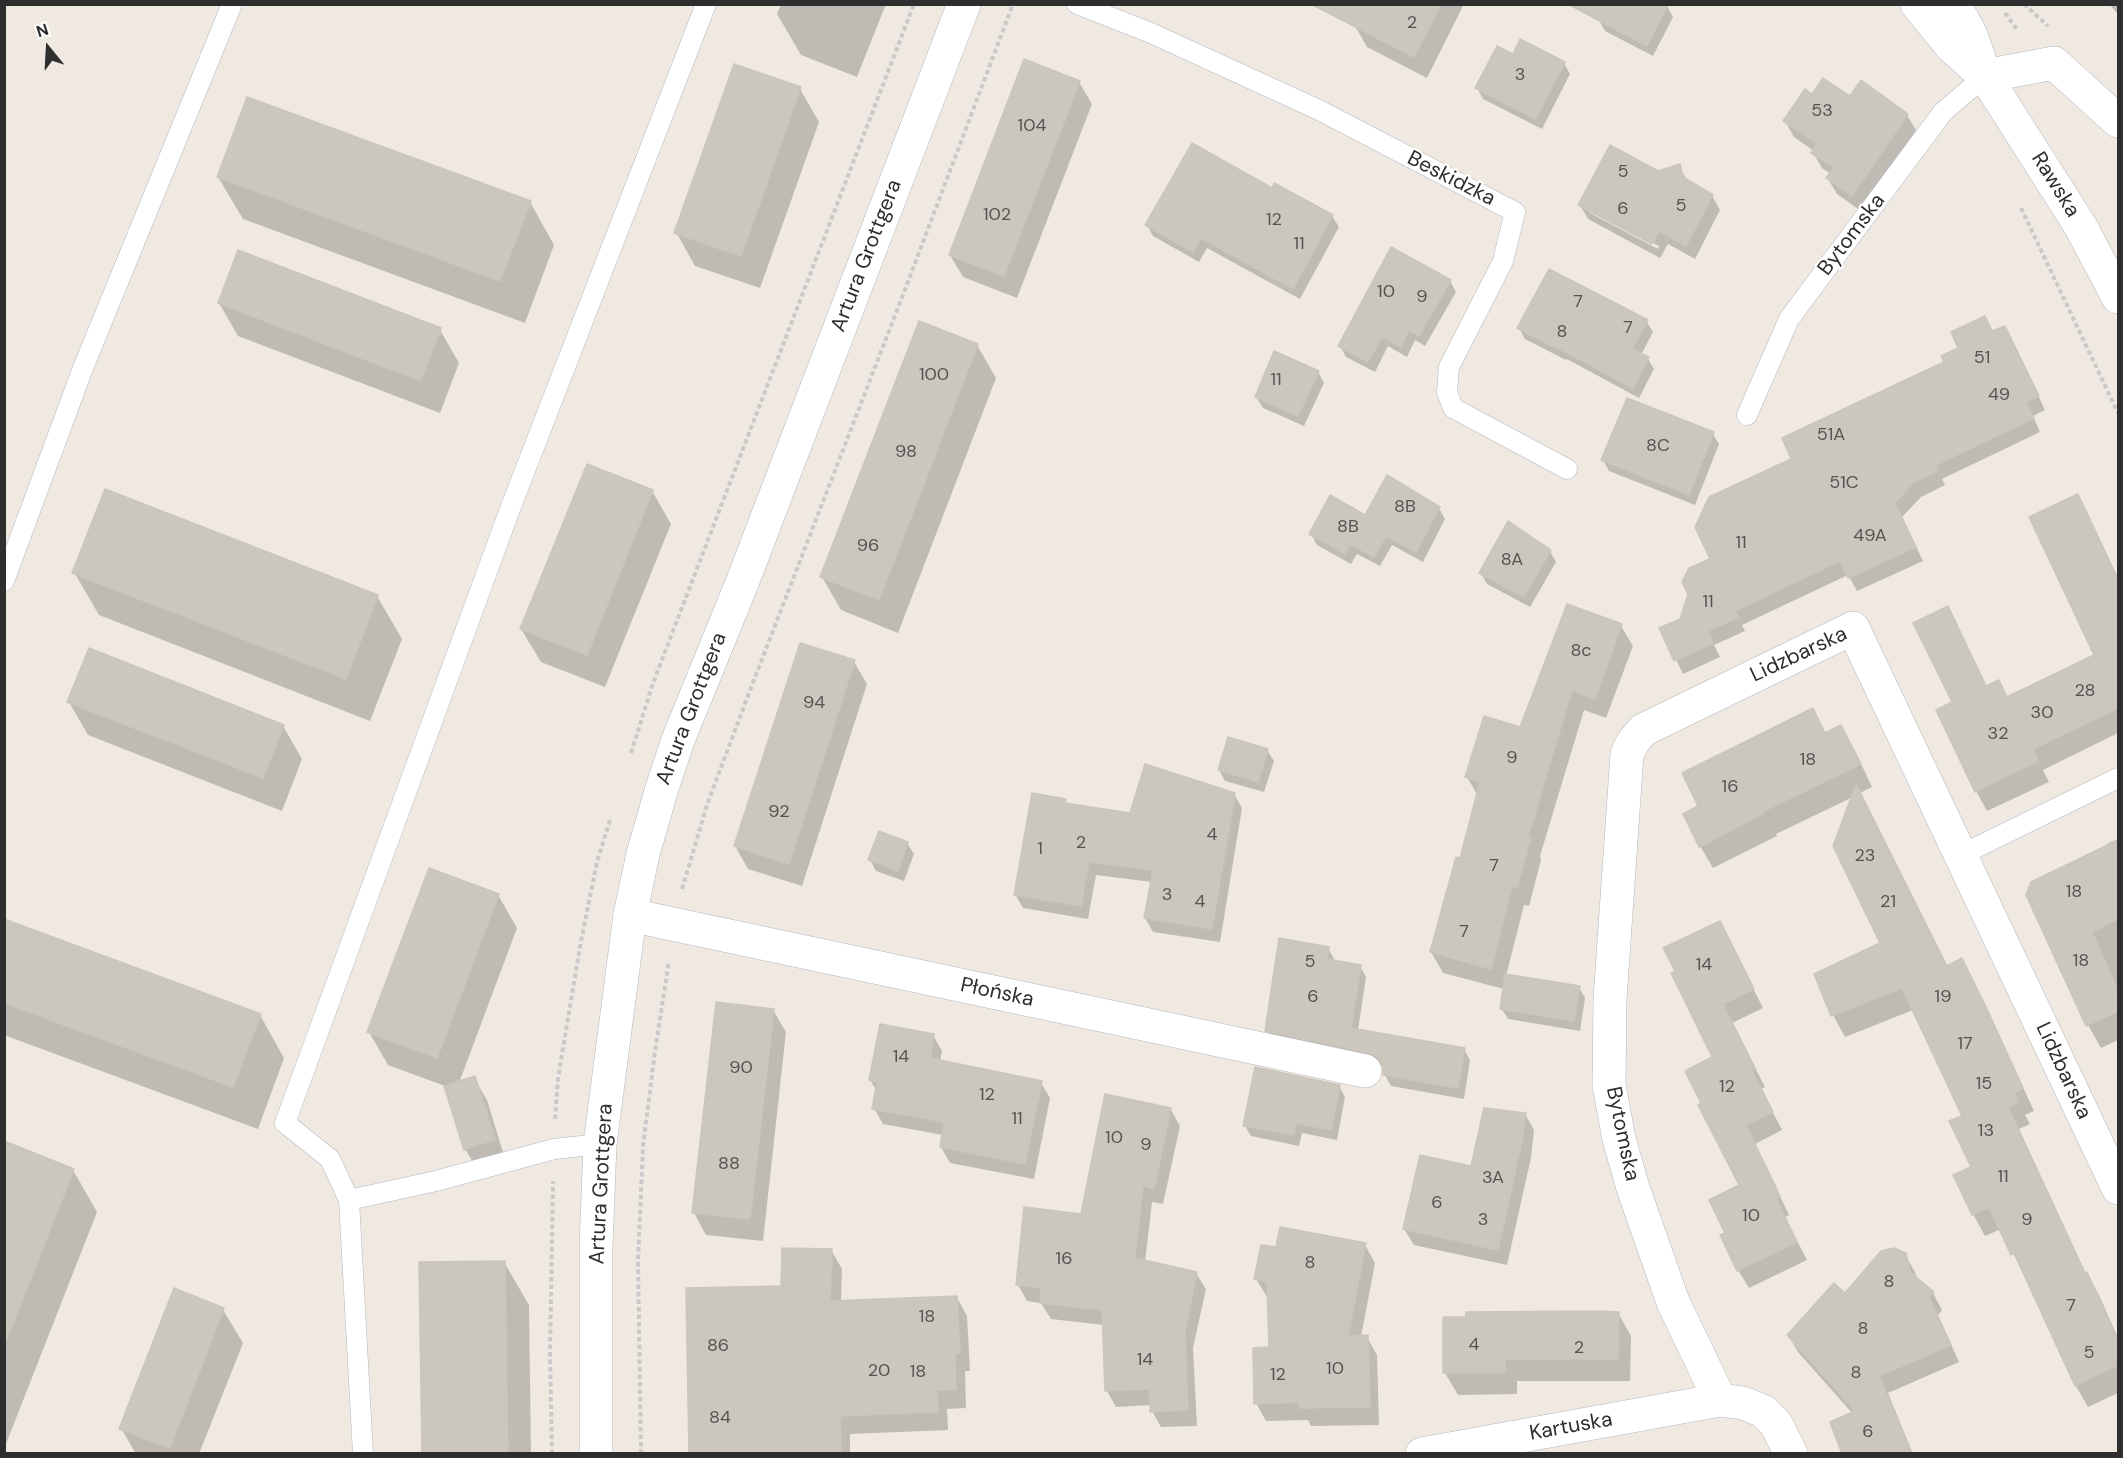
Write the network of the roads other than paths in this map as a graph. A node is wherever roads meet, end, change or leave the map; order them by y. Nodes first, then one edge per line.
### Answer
1 (232, 4) edge
2 (705, 4) edge
3 (964, 4) edge
4 (1077, 4) edge
5 (1917, 4) edge
6 (1954, 4) edge
7 (1985, 76) junction
8 (2118, 121) edge
9 (2118, 297) edge
10 (1747, 415) dead end
11 (1567, 470) dead end
12 (4, 582) edge
13 (1627, 754) joint
14 (2118, 778) edge
15 (1961, 855) junction
16 (630, 915) junction
17 (1365, 1071) dead end
18 (600, 1144) junction
19 (2118, 1188) edge
20 (349, 1200) junction
21 (1720, 1400) junction
22 (363, 1454) edge
23 (596, 1454) edge
24 (1422, 1454) edge
25 (1791, 1454) edge

1 - 12 lane
2 - 20 lane
3 - 16 street, Artura Grottgera
4 - 11 lane, Beskidzka
5 - 7 street, Rawska
6 - 7 street, Rawska
7 - 8 street
7 - 9 street, Rawska
7 - 10 lane, Bytomska
13 - 15 street, Lidzbarska
13 - 21 street, Bytomska
14 - 15 lane
15 - 19 street, Lidzbarska
16 - 17 street, Płońska
16 - 18 street, Artura Grottgera
18 - 20 lane
18 - 23 street, Artura Grottgera
20 - 22 lane
21 - 24 street, Kartuska
21 - 25 street

